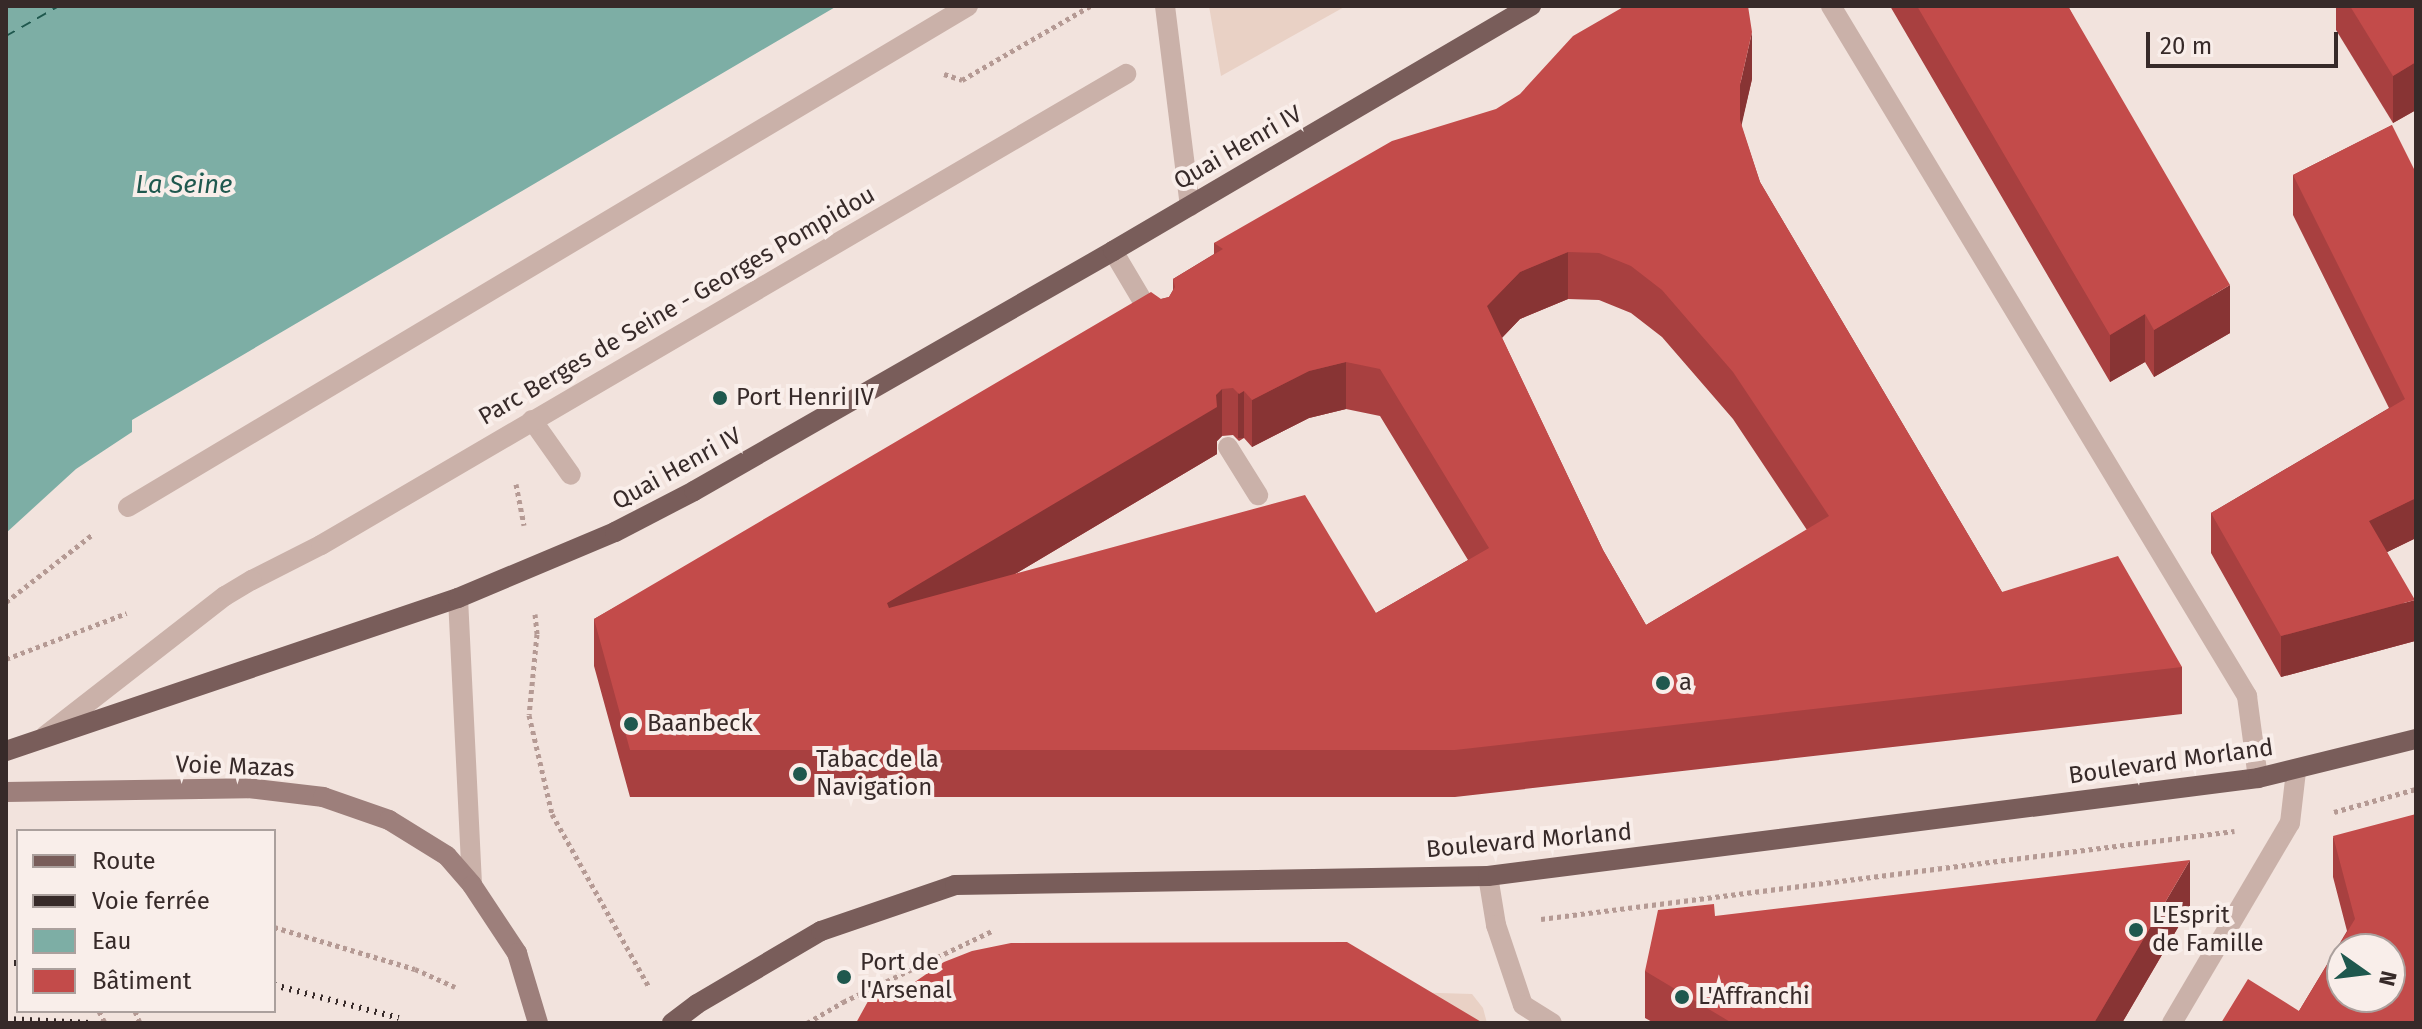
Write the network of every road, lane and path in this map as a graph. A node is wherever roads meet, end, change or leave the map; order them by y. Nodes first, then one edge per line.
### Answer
1 (968, 6) edge
2 (1090, 6) edge
3 (1165, 6) edge
4 (1531, 6) edge
5 (1831, 6) edge
6 (1126, 74) dead end
7 (962, 80) dead end
8 (1190, 206) junction
9 (1113, 251) junction
10 (1162, 333) edge
11 (532, 420) junction
12 (1228, 447) dead end
13 (571, 475) dead end
14 (1258, 495) dead end
15 (128, 507) joint
16 (458, 598) junction
17 (6, 602) edge
18 (535, 621) dead end
19 (45, 736) junction
20 (2416, 739) edge
21 (6, 751) edge
22 (2296, 771) junction
23 (2258, 778) junction
24 (2416, 789) edge
25 (6, 792) edge
26 (2342, 809) dead end
27 (2223, 833) dead end
28 (1488, 876) junction
29 (472, 885) junction
30 (1566, 916) dead end
31 (276, 928) edge
32 (1005, 929) dead end
33 (455, 987) dead end
34 (651, 991) dead end
35 (538, 1023) edge
36 (672, 1023) edge
37 (807, 1023) edge
38 (1552, 1023) edge
39 (2172, 1023) edge

1 - 15 street
2 - 7 path
3 - 8 street
4 - 8 main road, Quai Henri IV
5 - 23 street
6 - 11 street, Parc Berges de Seine - Georges Pompidou
8 - 9 main road, Quai Henri IV
9 - 10 street
9 - 16 main road, Quai Henri IV
11 - 13 street
11 - 19 street, Parc Berges de Seine - Georges Pompidou
12 - 14 street
15 - 17 path
16 - 19 main road, Quai Henri IV
16 - 29 street
18 - 34 path
19 - 21 main road, Quai Henri IV
20 - 22 main road, Boulevard Morland
22 - 23 main road, Boulevard Morland
22 - 39 street
23 - 28 main road, Boulevard Morland
24 - 26 path
25 - 29 main road, Voie Mazas
27 - 30 path
28 - 36 main road, Boulevard Morland
28 - 38 street
29 - 35 main road, Voie Mazas
31 - 33 path
32 - 37 path

